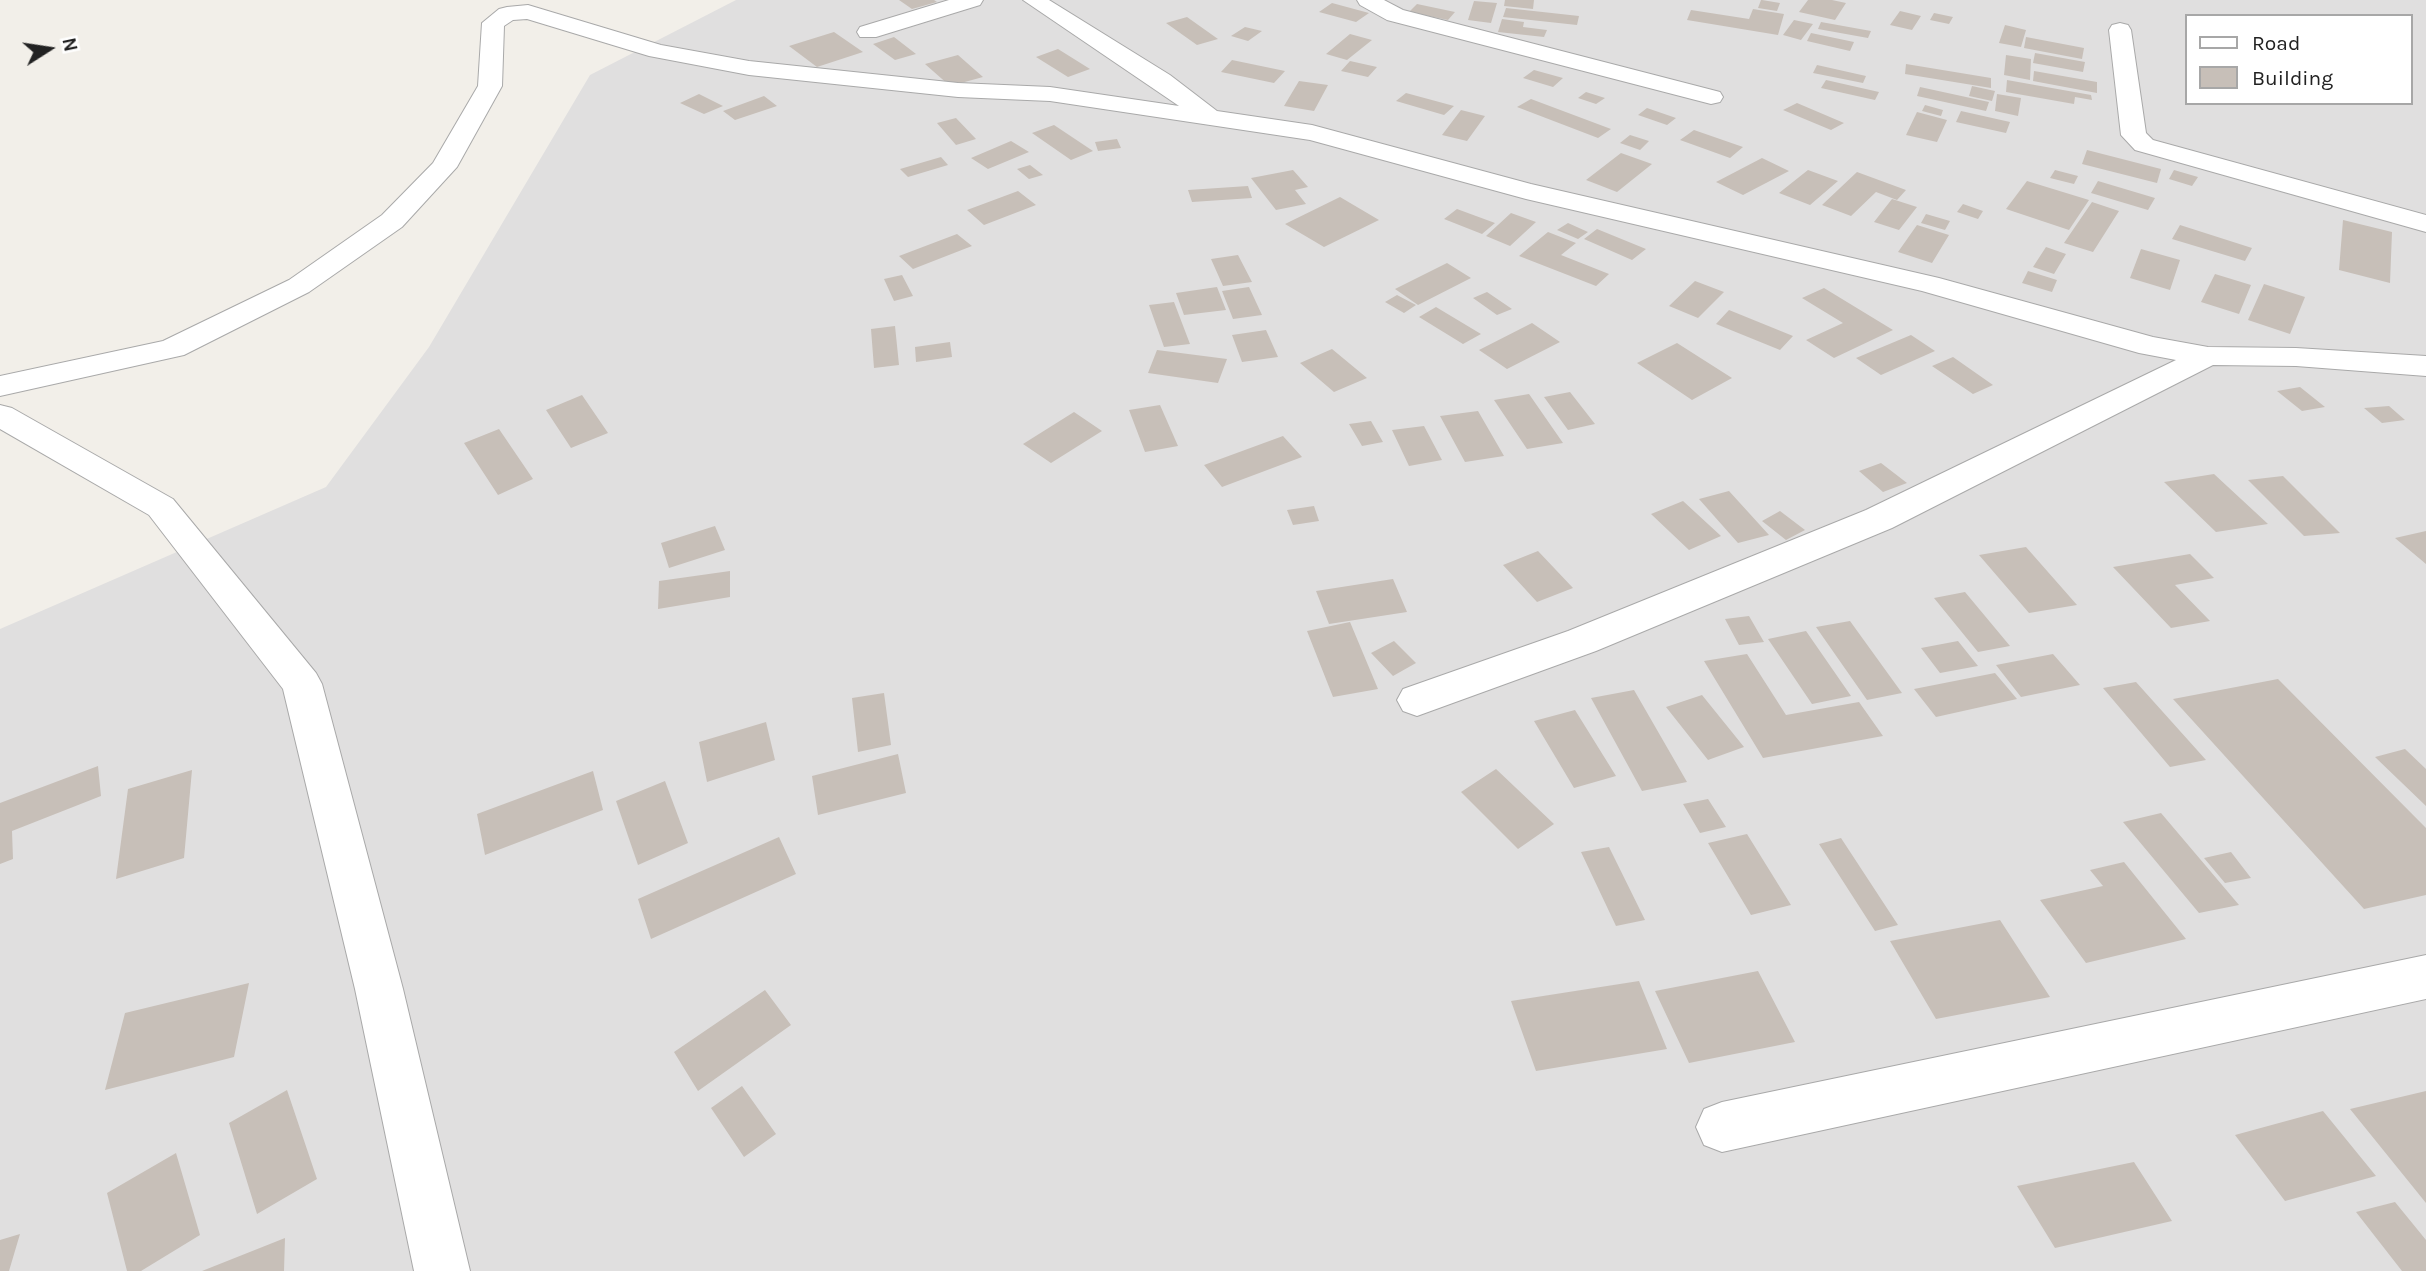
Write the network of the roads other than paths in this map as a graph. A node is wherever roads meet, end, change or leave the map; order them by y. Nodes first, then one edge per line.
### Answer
1 (972, 0) edge
2 (1034, 0) edge
3 (1368, 0) edge
4 (2120, 30) dead end
5 (868, 32) dead end
6 (1711, 97) dead end
7 (1210, 117) junction
8 (2426, 224) edge
9 (2208, 356) junction
10 (2426, 366) edge
11 (0, 386) edge
12 (0, 415) edge
13 (1417, 700) dead end
14 (2426, 977) edge
15 (1722, 1127) dead end
16 (442, 1271) edge

1 - 5 street
2 - 7 street
3 - 6 street
4 - 8 street
7 - 9 street
7 - 11 street
9 - 10 street
9 - 13 street
12 - 16 street
14 - 15 street

